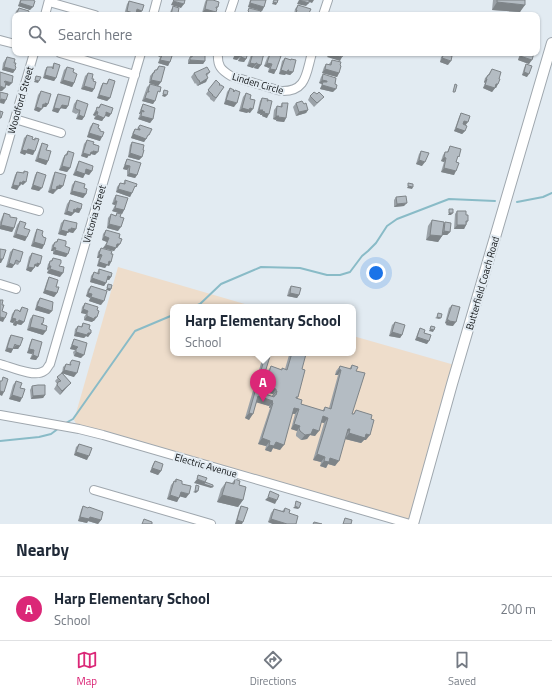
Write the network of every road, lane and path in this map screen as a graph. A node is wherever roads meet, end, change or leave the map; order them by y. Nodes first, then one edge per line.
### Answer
1 (157, 0) edge
2 (234, 0) edge
3 (328, 0) edge
4 (49, 1) edge
5 (46, 12) edge
6 (85, 12) edge
7 (154, 12) edge
8 (230, 12) edge
9 (324, 12) edge
10 (0, 40) edge
11 (12, 43) edge
12 (552, 43) edge
13 (33, 56) edge
14 (70, 56) edge
15 (140, 56) edge
16 (218, 56) edge
17 (311, 56) edge
18 (135, 75) junction
19 (15, 119) junction
20 (61, 133) dead end
21 (0, 170) edge
22 (0, 200) edge
23 (39, 211) dead end
24 (0, 284) edge
25 (16, 289) dead end
26 (0, 364) edge
27 (0, 415) edge
28 (94, 490) dead end
29 (210, 524) edge
30 (412, 524) edge

1 - 7 street
2 - 8 street
3 - 9 street
4 - 5 street
4 - 6 street
10 - 11 street
12 - 30 main road, Butterfield Coach Road
13 - 19 street, Woodford Street
14 - 18 street
15 - 18 street, Victoria Street
16 - 17 street, Linden Circle
18 - 26 street, Victoria Street
19 - 20 street
19 - 21 street, Woodford Street
22 - 23 street
24 - 25 street
27 - 30 street, Electric Avenue
28 - 29 street

